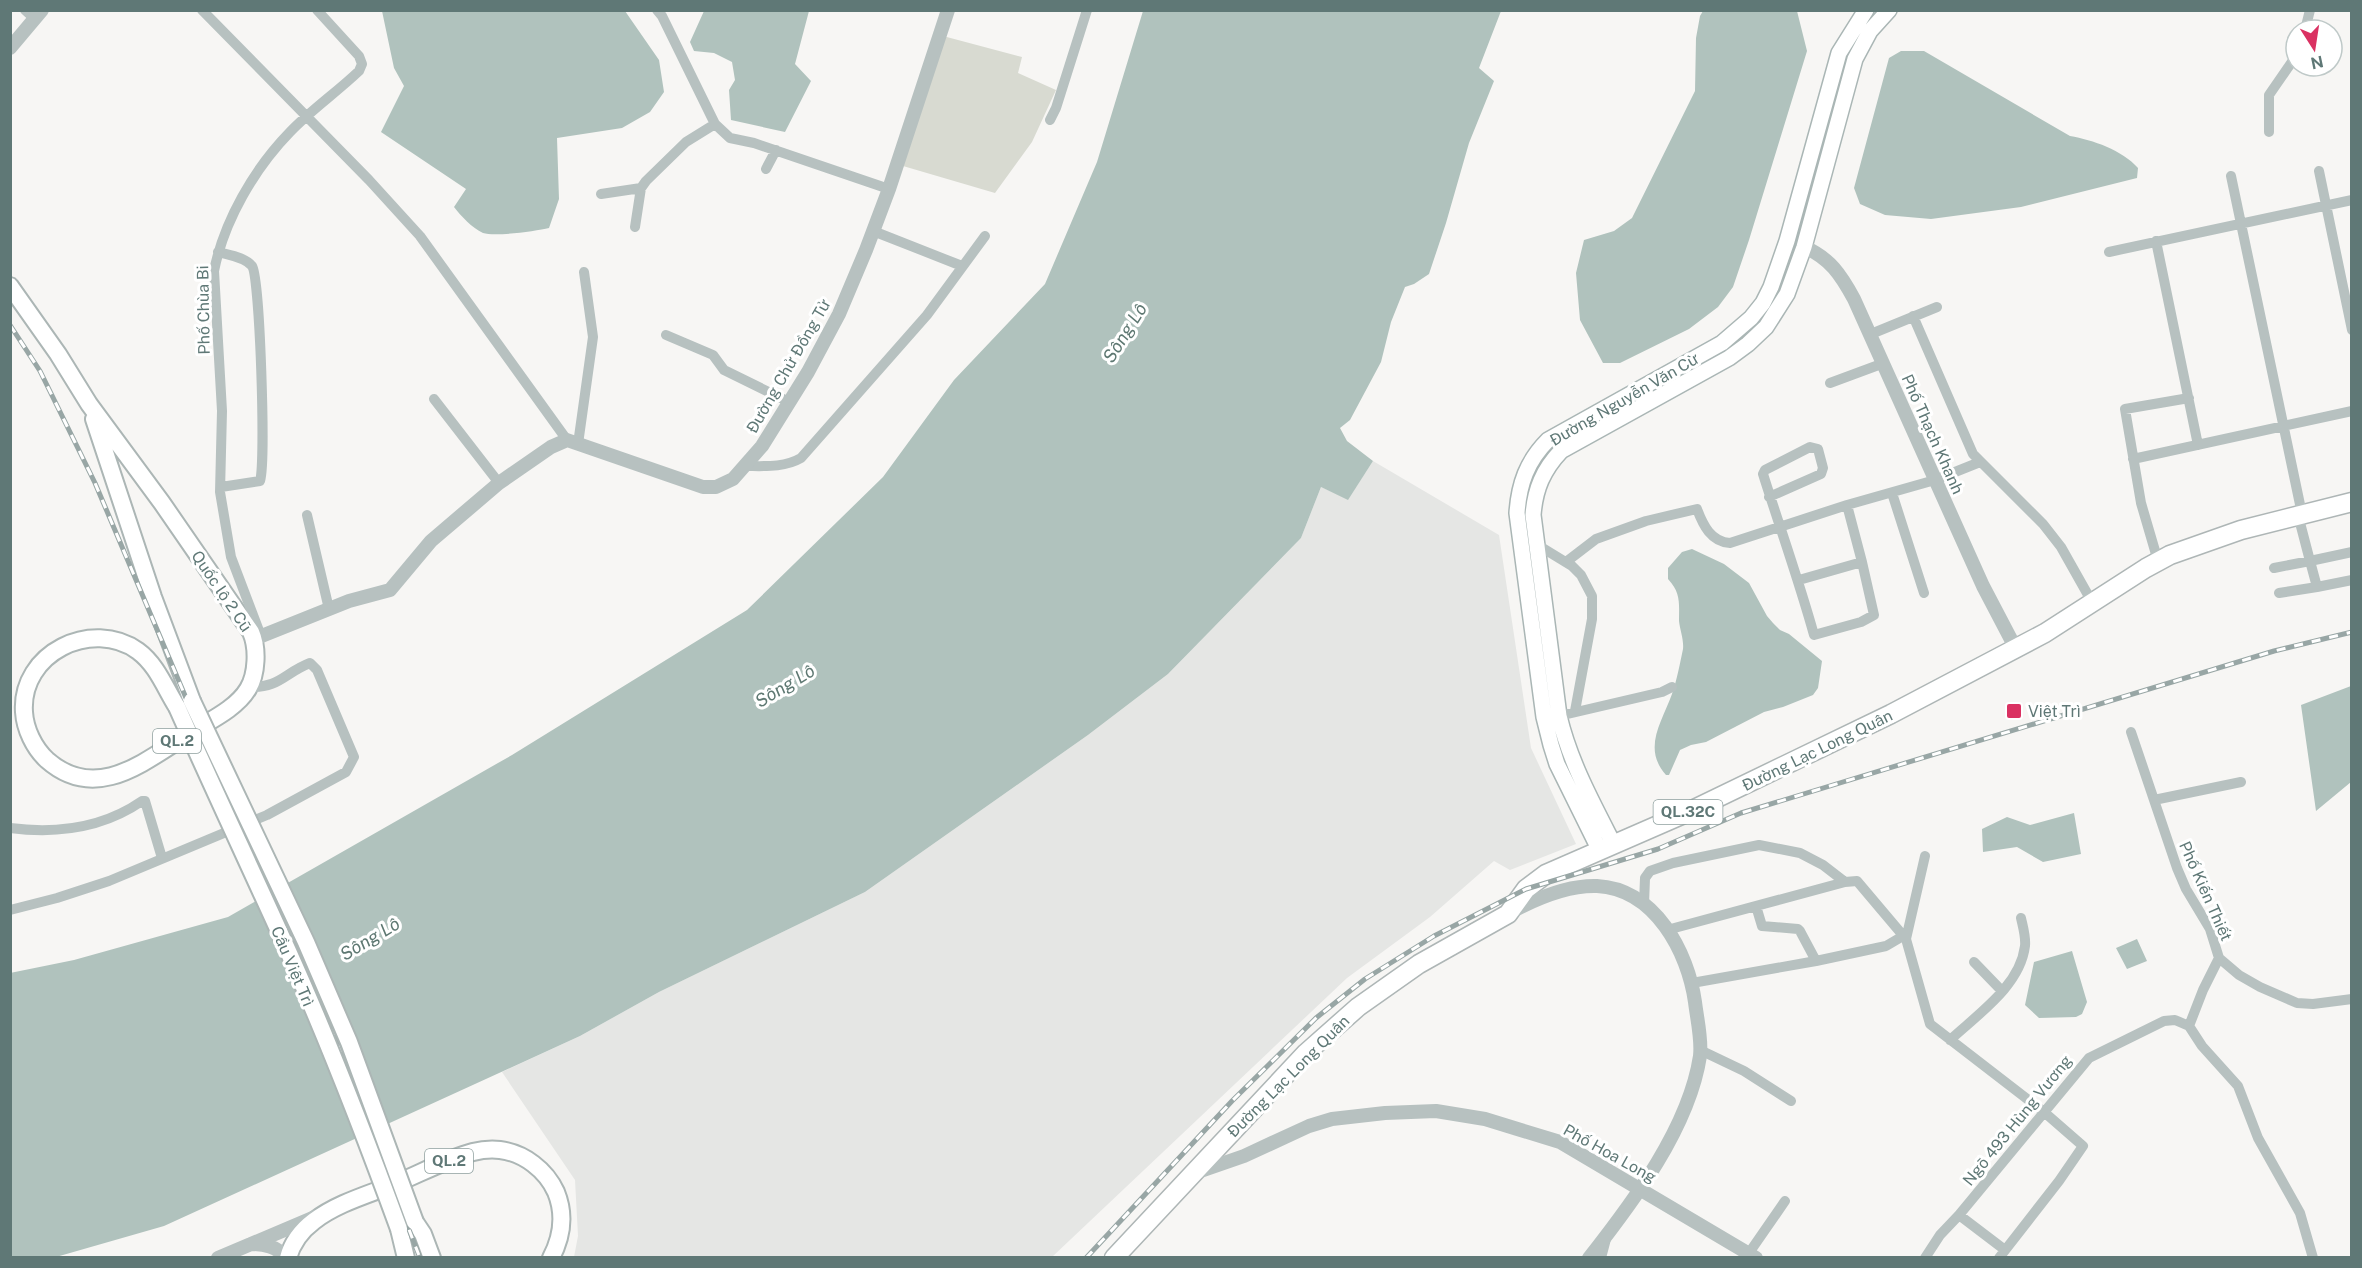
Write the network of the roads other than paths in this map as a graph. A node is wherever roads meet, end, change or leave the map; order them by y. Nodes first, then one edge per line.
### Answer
1 (202, 10) edge
2 (317, 10) edge
3 (657, 10) edge
4 (948, 10) edge
5 (1086, 10) edge
6 (1866, 10) edge
7 (1889, 10) edge
8 (34, 13) edge
9 (10, 48) edge
10 (2284, 73) edge
11 (306, 117) junction
12 (1050, 120) dead end
13 (715, 124) junction
14 (2269, 132) dead end
15 (776, 150) junction
16 (766, 169) dead end
17 (2319, 171) dead end
18 (2231, 176) dead end
19 (641, 189) junction
20 (889, 189) junction
21 (601, 194) dead end
22 (2352, 200) edge
23 (2327, 205) junction
24 (2241, 223) junction
25 (635, 226) dead end
26 (873, 231) junction
27 (985, 236) dead end
28 (2156, 241) junction
29 (1804, 247) junction
30 (218, 252) junction
31 (2109, 252) dead end
32 (962, 266) junction
33 (584, 272) dead end
34 (10, 286) edge
35 (1937, 306) dead end
36 (1913, 316) junction
37 (2352, 330) edge
38 (1871, 334) junction
39 (666, 335) dead end
40 (1884, 363) junction
41 (1830, 383) dead end
42 (2188, 398) junction
43 (434, 399) dead end
44 (789, 402) junction
45 (89, 404) junction
46 (2352, 411) edge
47 (2283, 426) junction
48 (573, 442) junction
49 (2198, 444) junction
50 (2133, 459) junction
51 (1980, 462) junction
52 (745, 466) junction
53 (1935, 480) junction
54 (499, 483) junction
55 (221, 487) junction
56 (1892, 493) junction
57 (1769, 497) junction
58 (1847, 505) junction
59 (2351, 506) edge
60 (307, 515) dead end
61 (2300, 515) junction
62 (1780, 527) junction
63 (1536, 544) junction
64 (2352, 552) edge
65 (2158, 561) junction
66 (2310, 561) junction
67 (1566, 562) junction
68 (1862, 562) junction
69 (2274, 568) dead end
70 (1799, 580) junction
71 (2352, 580) edge
72 (2316, 587) junction
73 (1924, 593) dead end
74 (2279, 593) dead end
75 (2092, 602) junction
76 (329, 609) junction
77 (1540, 637) junction
78 (257, 638) junction
79 (2016, 649) junction
80 (249, 687) junction
81 (1672, 687) dead end
82 (184, 704) junction
83 (1575, 711) junction
84 (1558, 716) junction
85 (2132, 732) dead end
86 (2241, 782) dead end
87 (2154, 800) junction
88 (11, 828) edge
89 (1607, 848) junction
90 (1925, 856) dead end
91 (162, 858) junction
92 (1845, 882) junction
93 (1644, 904) junction
94 (1756, 906) junction
95 (10, 910) edge
96 (1508, 914) junction
97 (2021, 918) dead end
98 (1667, 930) junction
99 (1904, 938) junction
100 (2219, 958) junction
101 (1816, 961) junction
102 (1974, 962) dead end
103 (1692, 983) junction
104 (2002, 991) junction
105 (2352, 999) edge
106 (2189, 1026) junction
107 (1950, 1040) junction
108 (1700, 1050) junction
109 (1791, 1101) dead end
110 (2044, 1112) junction
111 (1193, 1173) junction
112 (1641, 1189) junction
113 (1785, 1201) dead end
114 (336, 1208) junction
115 (1959, 1215) junction
116 (407, 1226) junction
117 (1606, 1236) junction
118 (249, 1244) junction
119 (2002, 1254) edge
120 (1753, 1255) edge
121 (218, 1257) edge
122 (287, 1257) edge
123 (406, 1257) edge
124 (432, 1257) edge
125 (551, 1257) edge
126 (1114, 1257) edge
127 (1589, 1257) edge
128 (1600, 1257) edge
129 (1925, 1257) edge
130 (2313, 1257) edge

1 - 11 street
2 - 11 street, Phố Chùa Bi
3 - 13 street
4 - 20 street, Đường Chử Đồng Tử
5 - 12 street
6 - 77 main road, Đường Nguyễn Văn Cừ
7 - 29 main road, Đường Nguyễn Văn Cừ
8 - 9 street
10 - 14 street
11 - 30 street, Phố Chùa Bi
11 - 48 street
13 - 15 street
13 - 19 street
15 - 16 street
15 - 20 street
17 - 23 street
18 - 24 street
19 - 21 street
19 - 25 street
20 - 26 street, Đường Chử Đồng Tử
22 - 23 street
23 - 24 street
23 - 37 street
24 - 28 street
24 - 47 street
26 - 32 street
26 - 44 street, Đường Chử Đồng Tử
27 - 32 street
28 - 31 street
28 - 42 street
29 - 38 street, Phố Thạch Khanh
29 - 63 main road, Đường Nguyễn Văn Cừ
30 - 55 street, Phố Chùa Bi
30 - 55 street
32 - 52 street
33 - 48 street
34 - 45 main road, Quốc lộ 2 Cũ / QL.2
35 - 36 street
36 - 38 street
36 - 51 street
38 - 40 street, Phố Thạch Khanh
39 - 44 street
40 - 41 street
40 - 53 street, Phố Thạch Khanh
42 - 49 street
42 - 50 street
43 - 54 street
44 - 52 street, Đường Chử Đồng Tử
45 - 78 main road, Quốc lộ 2 Cũ / QL.2
45 - 82 main road, Quốc lộ 2 Cũ / QL.2
46 - 47 street
47 - 49 street
47 - 61 street
48 - 52 street, Đường Chử Đồng Tử
48 - 54 street
49 - 50 street
50 - 65 street
51 - 53 street
51 - 75 street
53 - 56 street
53 - 79 street, Phố Thạch Khanh
54 - 76 street
55 - 78 street, Phố Chùa Bi
56 - 58 street
56 - 73 street
57 - 57 street
57 - 62 street
58 - 62 street
58 - 68 street
59 - 61 highway, Đường Lạc Long Quân / QL.32C
60 - 76 street
61 - 65 highway, Đường Lạc Long Quân / QL.32C
61 - 66 street
62 - 67 street
62 - 70 street
63 - 67 street
63 - 77 main road, Đường Nguyễn Văn Cừ
64 - 66 street
65 - 75 highway, Đường Lạc Long Quân / QL.32C
66 - 69 street
66 - 72 street
67 - 83 street
68 - 70 street
68 - 70 street
71 - 72 street
72 - 74 street
75 - 79 highway, Đường Lạc Long Quân / QL.32C
76 - 78 street
77 - 84 main road, Đường Nguyễn Văn Cừ
77 - 89 main road, Đường Nguyễn Văn Cừ
78 - 80 main road, Quốc lộ 2 Cũ
79 - 89 highway, Đường Lạc Long Quân / QL.32C
80 - 82 main road, QL.2
80 - 91 street
81 - 83 street
82 - 116 main road, Cầu Việt Trì / QL.2, bridge
83 - 84 street
84 - 89 main road, Đường Nguyễn Văn Cừ
85 - 87 street, Phố Kiến Thiết
86 - 87 street
87 - 100 street, Phố Kiến Thiết
88 - 91 street
89 - 96 highway, Đường Lạc Long Quân / QL.32C
90 - 99 street
91 - 95 street
92 - 93 street
92 - 94 street
92 - 99 street
93 - 96 street
93 - 98 street
94 - 98 street
94 - 101 street
96 - 111 highway, Đường Lạc Long Quân / QL.32C
97 - 104 street
98 - 103 street
99 - 101 street
99 - 107 street
100 - 105 street, Phố Kiến Thiết
100 - 106 street
101 - 103 street
102 - 104 street
103 - 108 street
104 - 107 street
106 - 110 street, Ngõ 493 Hùng Vương
106 - 130 street
107 - 110 street
108 - 109 street
108 - 112 street
110 - 115 street, Ngõ 493 Hùng Vương
110 - 119 street
111 - 112 street, Phố Hoa Long
111 - 126 highway, Đường Lạc Long Quân / QL.32C
112 - 117 street
112 - 120 street, Phố Hoa Long
113 - 120 street
114 - 118 street
114 - 122 main road, QL.2
114 - 125 main road, QL.2
115 - 119 street
115 - 129 street, Ngõ 493 Hùng Vương
116 - 123 main road, QL.2
116 - 124 main road, QL.2
117 - 127 street
117 - 128 street
118 - 121 street
118 - 122 street

